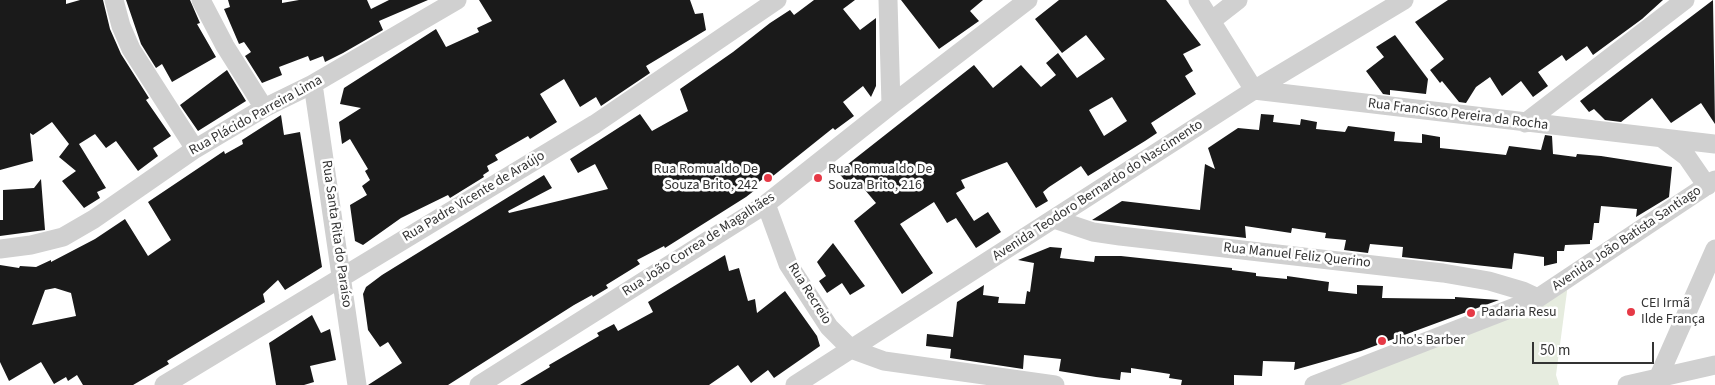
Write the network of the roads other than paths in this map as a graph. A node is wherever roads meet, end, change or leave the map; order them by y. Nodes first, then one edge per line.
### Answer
1 (114, 0) edge
2 (201, 0) edge
3 (457, 0) edge
4 (777, 0) edge
5 (888, 0) edge
6 (1028, 0) edge
7 (1198, 0) edge
8 (1238, 0) edge
9 (1404, 0) edge
10 (1685, 0) edge
11 (1211, 21) junction
12 (313, 84) junction
13 (1254, 90) junction
14 (890, 105) junction
15 (264, 108) junction
16 (1524, 123) junction
17 (1663, 139) junction
18 (1715, 144) edge
19 (195, 149) junction
20 (1711, 183) edge
21 (766, 204) junction
22 (1054, 219) junction
23 (0, 248) edge
24 (1715, 248) edge
25 (343, 277) junction
26 (1538, 298) junction
27 (851, 349) junction
28 (1715, 365) edge
29 (813, 378) edge
30 (1656, 381) edge
31 (164, 385) edge
32 (357, 385) edge
33 (479, 385) edge
34 (795, 385) edge
35 (1055, 385) edge
36 (1314, 385) edge
37 (1627, 385) edge

1 - 19 street
2 - 15 street
3 - 12 street, Rua Plácido Parreira Lima
4 - 25 street, Rua Padre Vicente de Araújo
5 - 14 street
6 - 14 street, Rua João Correa de Magalhães
7 - 11 street
8 - 11 street
9 - 13 street, Avenida Teodoro Bernardo do Nascimento
10 - 16 street
11 - 13 street
12 - 15 street, Rua Plácido Parreira Lima
12 - 25 street, Rua Santa Rita do Paraíso
13 - 16 street, Rua Francisco Pereira da Rocha
13 - 22 street, Avenida Teodoro Bernardo do Nascimento
14 - 21 street, Rua João Correa de Magalhães
15 - 19 street, Rua Plácido Parreira Lima
16 - 17 street, Rua Francisco Pereira da Rocha
17 - 18 street, Rua Francisco Pereira da Rocha
17 - 20 street
19 - 23 street, Rua Plácido Parreira Lima
20 - 26 street, Avenida João Batista Santiago
21 - 27 street, Rua Recreio
21 - 33 street, Rua João Correa de Magalhães
22 - 26 street, Rua Manuel Feliz Querino
22 - 27 street, Avenida Teodoro Bernardo do Nascimento
24 - 30 street
25 - 31 street, Rua Padre Vicente de Araújo
25 - 32 street, Rua Santa Rita do Paraíso
26 - 36 street, Avenida João Batista Santiago
27 - 29 street, Avenida Teodoro Bernardo do Nascimento
27 - 35 street
28 - 30 street
29 - 34 street, Avenida Teodoro Bernardo do Nascimento
30 - 37 street

